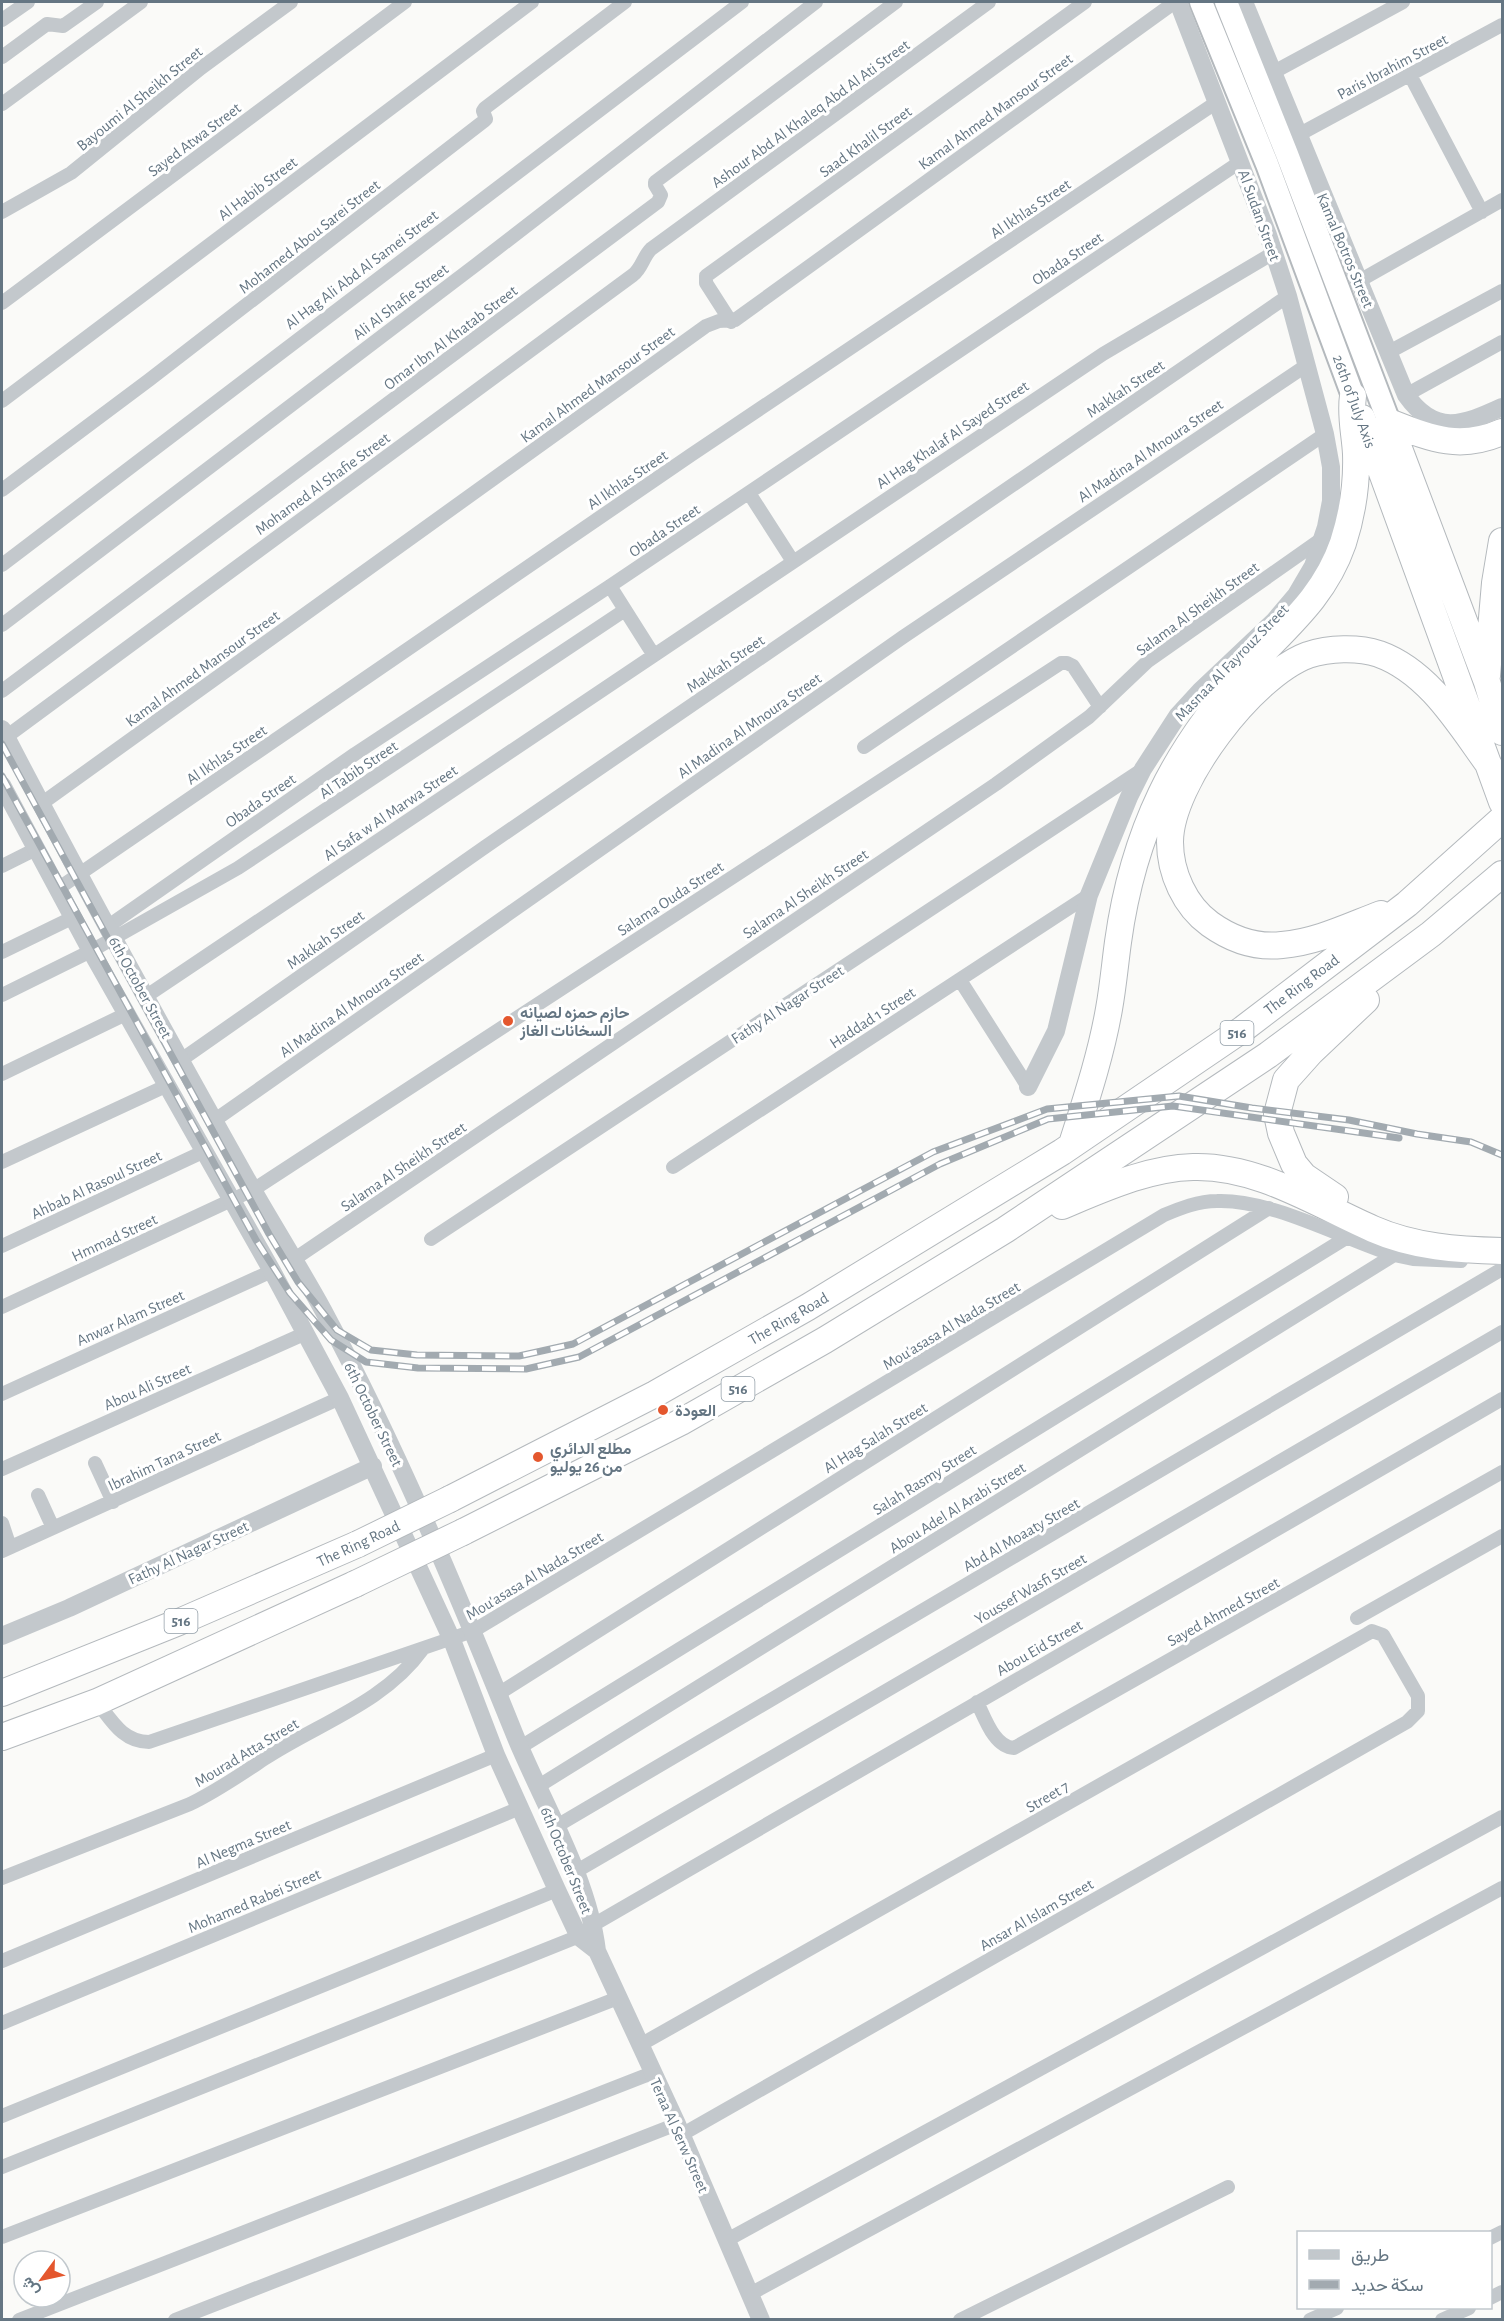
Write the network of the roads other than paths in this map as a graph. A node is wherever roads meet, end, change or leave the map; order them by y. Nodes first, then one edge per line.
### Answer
1 (28, 2) edge
2 (97, 2) edge
3 (141, 2) edge
4 (288, 2) edge
5 (405, 2) edge
6 (532, 2) edge
7 (625, 2) edge
8 (741, 2) edge
9 (816, 2) edge
10 (896, 2) edge
11 (989, 2) edge
12 (1085, 2) edge
13 (1176, 2) edge
14 (1201, 2) edge
15 (1403, 2) edge
16 (1243, 3) edge
17 (2, 20) edge
18 (1503, 25) edge
19 (2, 57) edge
20 (1272, 72) junction
21 (1410, 75) junction
22 (1217, 102) junction
23 (2, 104) edge
24 (1298, 135) junction
25 (1240, 162) junction
26 (1503, 200) edge
27 (2, 212) edge
28 (1482, 212) junction
29 (651, 249) joint
30 (1275, 252) junction
31 (1359, 281) junction
32 (1503, 291) edge
33 (1288, 296) junction
34 (2, 303) edge
35 (731, 322) junction
36 (1503, 342) edge
37 (1389, 352) junction
38 (1307, 365) junction
39 (1406, 395) junction
40 (1353, 396) junction
41 (2, 401) edge
42 (1503, 407) edge
43 (1389, 422) junction
44 (1503, 432) edge
45 (1325, 434) junction
46 (2, 490) edge
47 (749, 493) junction
48 (1323, 538) junction
49 (1503, 541) edge
50 (792, 560) junction
51 (2, 565) edge
52 (610, 586) junction
53 (625, 610) junction
54 (2, 625) edge
55 (653, 654) junction
56 (1487, 682) junction
57 (2, 691) edge
58 (1100, 707) junction
59 (1503, 732) edge
60 (4, 733) edge
61 (864, 747) dead end
62 (1490, 765) junction
63 (1143, 769) junction
64 (2, 790) edge
65 (1503, 802) edge
66 (41, 804) junction
67 (1503, 819) edge
68 (36, 849) junction
69 (2, 866) edge
70 (79, 874) junction
71 (1503, 874) edge
72 (58, 888) junction
73 (1089, 895) junction
74 (1407, 904) junction
75 (74, 917) junction
76 (1431, 934) junction
77 (103, 942) junction
78 (2, 952) edge
79 (960, 980) junction
80 (2, 995) edge
81 (145, 997) junction
82 (128, 1013) junction
83 (181, 1060) junction
84 (2, 1074) edge
85 (168, 1085) junction
86 (1028, 1087) joint
87 (215, 1120) junction
88 (1067, 1148) junction
89 (205, 1151) junction
90 (2, 1162) edge
91 (673, 1167) dead end
92 (1092, 1184) junction
93 (243, 1195) junction
94 (1269, 1208) junction
95 (1503, 1232) edge
96 (1346, 1238) junction
97 (431, 1239) dead end
98 (2, 1246) edge
99 (1503, 1251) edge
100 (1394, 1255) junction
101 (293, 1260) junction
102 (1503, 1263) edge
103 (1503, 1269) edge
104 (272, 1271) junction
105 (2, 1307) edge
106 (1503, 1332) edge
107 (306, 1333) junction
108 (2, 1394) edge
109 (340, 1398) junction
110 (1503, 1399) edge
111 (95, 1463) dead end
112 (373, 1466) junction
113 (2, 1469) edge
114 (1503, 1472) edge
115 (38, 1495) dead end
116 (113, 1502) junction
117 (2, 1523) edge
118 (53, 1528) junction
119 (1503, 1536) edge
120 (6, 1549) edge
121 (1357, 1618) dead end
122 (473, 1631) junction
123 (2, 1636) edge
124 (452, 1640) junction
125 (422, 1650) junction
126 (2, 1693) edge
127 (498, 1694) junction
128 (98, 1702) junction
129 (977, 1702) junction
130 (1407, 1722) joint
131 (2, 1737) edge
132 (519, 1748) junction
133 (496, 1755) junction
134 (537, 1787) junction
135 (520, 1808) junction
136 (1503, 1817) edge
137 (555, 1827) junction
138 (575, 1872) junction
139 (2, 1878) edge
140 (1503, 1888) edge
141 (556, 1890) junction
142 (589, 1930) junction
143 (597, 1951) joint
144 (2, 1961) edge
145 (618, 1998) junction
146 (2, 2023) edge
147 (640, 2045) junction
148 (652, 2073) junction
149 (2, 2116) edge
150 (679, 2129) junction
151 (2, 2167) edge
152 (1228, 2187) dead end
153 (2, 2237) edge
154 (727, 2240) junction
155 (750, 2294) junction
156 (1332, 2309) edge
157 (1464, 2309) edge
158 (19, 2319) edge
159 (175, 2319) edge
160 (761, 2319) edge
161 (960, 2319) edge
162 (1310, 2319) edge
163 (1442, 2319) edge

1 - 17 street
2 - 19 street
3 - 23 street
4 - 27 street, Bayoumi Al Sheikh Street
5 - 34 street, Sayed Atwa Street
6 - 41 street, Al Habib Street
7 - 46 street, Mohamed Abou Sarei Street
8 - 51 street, Al Hag Ali Abd Al Samei Street
9 - 54 street, Ali Al Shafie Street
10 - 57 street, Omar Ibn Al Khatab Street
11 - 29 street, Ashour Abd Al Khaleq Abd Al Ati Street
12 - 35 street, Saad Khalil Street
13 - 22 street, Al Sudan Street
13 - 35 street, Kamal Ahmed Mansour Street
14 - 40 highway, 26th of July Axis
15 - 20 street
16 - 20 street, Kamal Botros Street
16 - 43 highway, 26th of July Axis
18 - 21 street, Paris Ibrahim Street
20 - 24 street, Kamal Botros Street
21 - 24 street, Paris Ibrahim Street
21 - 28 street
22 - 25 street, Al Sudan Street
22 - 70 street, Al Ikhlas Street
24 - 31 street, Kamal Botros Street
25 - 30 street, Al Sudan Street
25 - 47 street, Obada Street
26 - 28 street
28 - 31 street
29 - 60 street, Mohamed Al Shafie Street
30 - 33 street, Al Sudan Street
30 - 50 street, Al Hag Khalaf Al Sayed Street
31 - 37 street, Kamal Botros Street
32 - 37 street
33 - 38 street, Al Sudan Street
33 - 83 street, Makkah Street
35 - 66 street, Kamal Ahmed Mansour Street
36 - 39 street
37 - 39 street, Kamal Botros Street
38 - 45 street, Al Sudan Street
38 - 87 street, Al Madina Al Mnoura Street
39 - 42 street, Kamal Botros Street
40 - 62 highway, 26th of July Axis
40 - 88 highway
43 - 44 highway
43 - 56 highway, 26th of July Axis
45 - 48 street, Masnaa Al Fayrouz Street
45 - 61 street
47 - 50 street
47 - 52 street, Obada Street
48 - 58 street, Salama Al Sheikh Street
48 - 63 street, Masnaa Al Fayrouz Street
49 - 56 highway
50 - 55 street, Al Hag Khalaf Al Sayed Street
52 - 53 street
52 - 77 street, Obada Street
53 - 55 street
53 - 77 street, Al Tabib Street
55 - 81 street, Al Safa w Al Marwa Street
56 - 59 highway, 26th of July Axis
58 - 93 street, Salama Ouda Street
58 - 101 street, Salama Al Sheikh Street
60 - 66 street, 6th October Street
62 - 65 highway, 26th of July Axis
62 - 74 highway
63 - 73 street, Masnaa Al Fayrouz Street
63 - 97 street, Fathy Al Nagar Street
64 - 68 street, 6th October Street
66 - 70 street, 6th October Street
67 - 74 highway, The Ring Road / 516
68 - 69 street
68 - 72 street, 6th October Street
70 - 72 street, Al Ikhlas Street
70 - 77 street, 6th October Street
71 - 76 highway, 516
72 - 75 street, 6th October Street
73 - 79 street, Haddad 1 Street
73 - 86 street, Masnaa Al Fayrouz Street
74 - 88 highway, The Ring Road / 516
75 - 77 street, 6th October Street
75 - 78 street
76 - 92 highway, 516
76 - 95 highway
77 - 80 street
77 - 81 street, 6th October Street
77 - 82 street, 6th October Street
79 - 86 street
79 - 91 street, Haddad 1 Street
81 - 83 street, 6th October Street
82 - 84 street
82 - 85 street, 6th October Street
83 - 87 street, 6th October Street
85 - 89 street, 6th October Street
85 - 90 street
87 - 93 street, 6th October Street
88 - 126 highway, The Ring Road / 516, bridge
89 - 93 street, 6th October Street
89 - 98 street, Ahbab Al Rasoul Street
92 - 99 highway
92 - 128 highway, 516, bridge
93 - 101 street, 6th October Street
93 - 104 street, 6th October Street
93 - 105 street, Hmmad Street
94 - 96 street, Mou'asasa Al Nada Street
94 - 122 street, Mou'asasa Al Nada Street
94 - 127 street, Al Hag Salah Street
96 - 100 street, Mou'asasa Al Nada Street
96 - 132 street, Salah Rasmy Street
100 - 102 street, Mou'asasa Al Nada Street
100 - 134 street, Abou Adel Al Arabi Street
101 - 122 street, 6th October Street
103 - 137 street, Abd Al Moaaty Street
104 - 107 street, 6th October Street
104 - 108 street, Anwar Alam Street
106 - 138 street, Youssef Wasfi Street
107 - 109 street, 6th October Street
107 - 113 street, Abou Ali Street
109 - 112 street, 6th October Street
109 - 116 street, Ibrahim Tana Street
110 - 129 street, Abou Eid Street
111 - 116 street
112 - 123 street, Fathy Al Nagar Street
112 - 124 street, 6th October Street
114 - 129 street, Sayed Ahmed Street
115 - 118 street
116 - 118 street, Ibrahim Tana Street
117 - 120 street
118 - 120 street, Ibrahim Tana Street
119 - 121 street
122 - 124 street, Mou'asasa Al Nada Street
122 - 127 street, 6th October Street
124 - 125 street, Mou'asasa Al Nada Street
124 - 133 street, 6th October Street
125 - 128 street, Mou'asasa Al Nada Street
125 - 139 street, Mourad Atta Street
127 - 132 street, 6th October Street
128 - 131 highway, 516
129 - 142 street, Abou Eid Street
130 - 147 street, Street 7
130 - 150 street, Ansar Al Islam Street
132 - 134 street, 6th October Street
133 - 135 street, 6th October Street
133 - 144 street, Al Negma Street
134 - 137 street, 6th October Street
135 - 141 street, 6th October Street
135 - 146 street, Mohamed Rabei Street
136 - 154 street
137 - 138 street, 6th October Street
138 - 142 street, 6th October Street
140 - 155 street
141 - 142 street, 6th October Street
141 - 149 street
142 - 143 street, 6th October Street
142 - 151 street, Abou Eid Street
143 - 145 street, Teraa Al Serw Street
145 - 147 street, Teraa Al Serw Street
145 - 153 street
147 - 148 street, Teraa Al Serw Street
148 - 150 street, Teraa Al Serw Street
148 - 158 street
150 - 154 street, Teraa Al Serw Street
150 - 159 street, Ansar Al Islam Street
152 - 161 street
154 - 155 street, Teraa Al Serw Street
155 - 160 street, Teraa Al Serw Street
156 - 162 street
157 - 163 street

